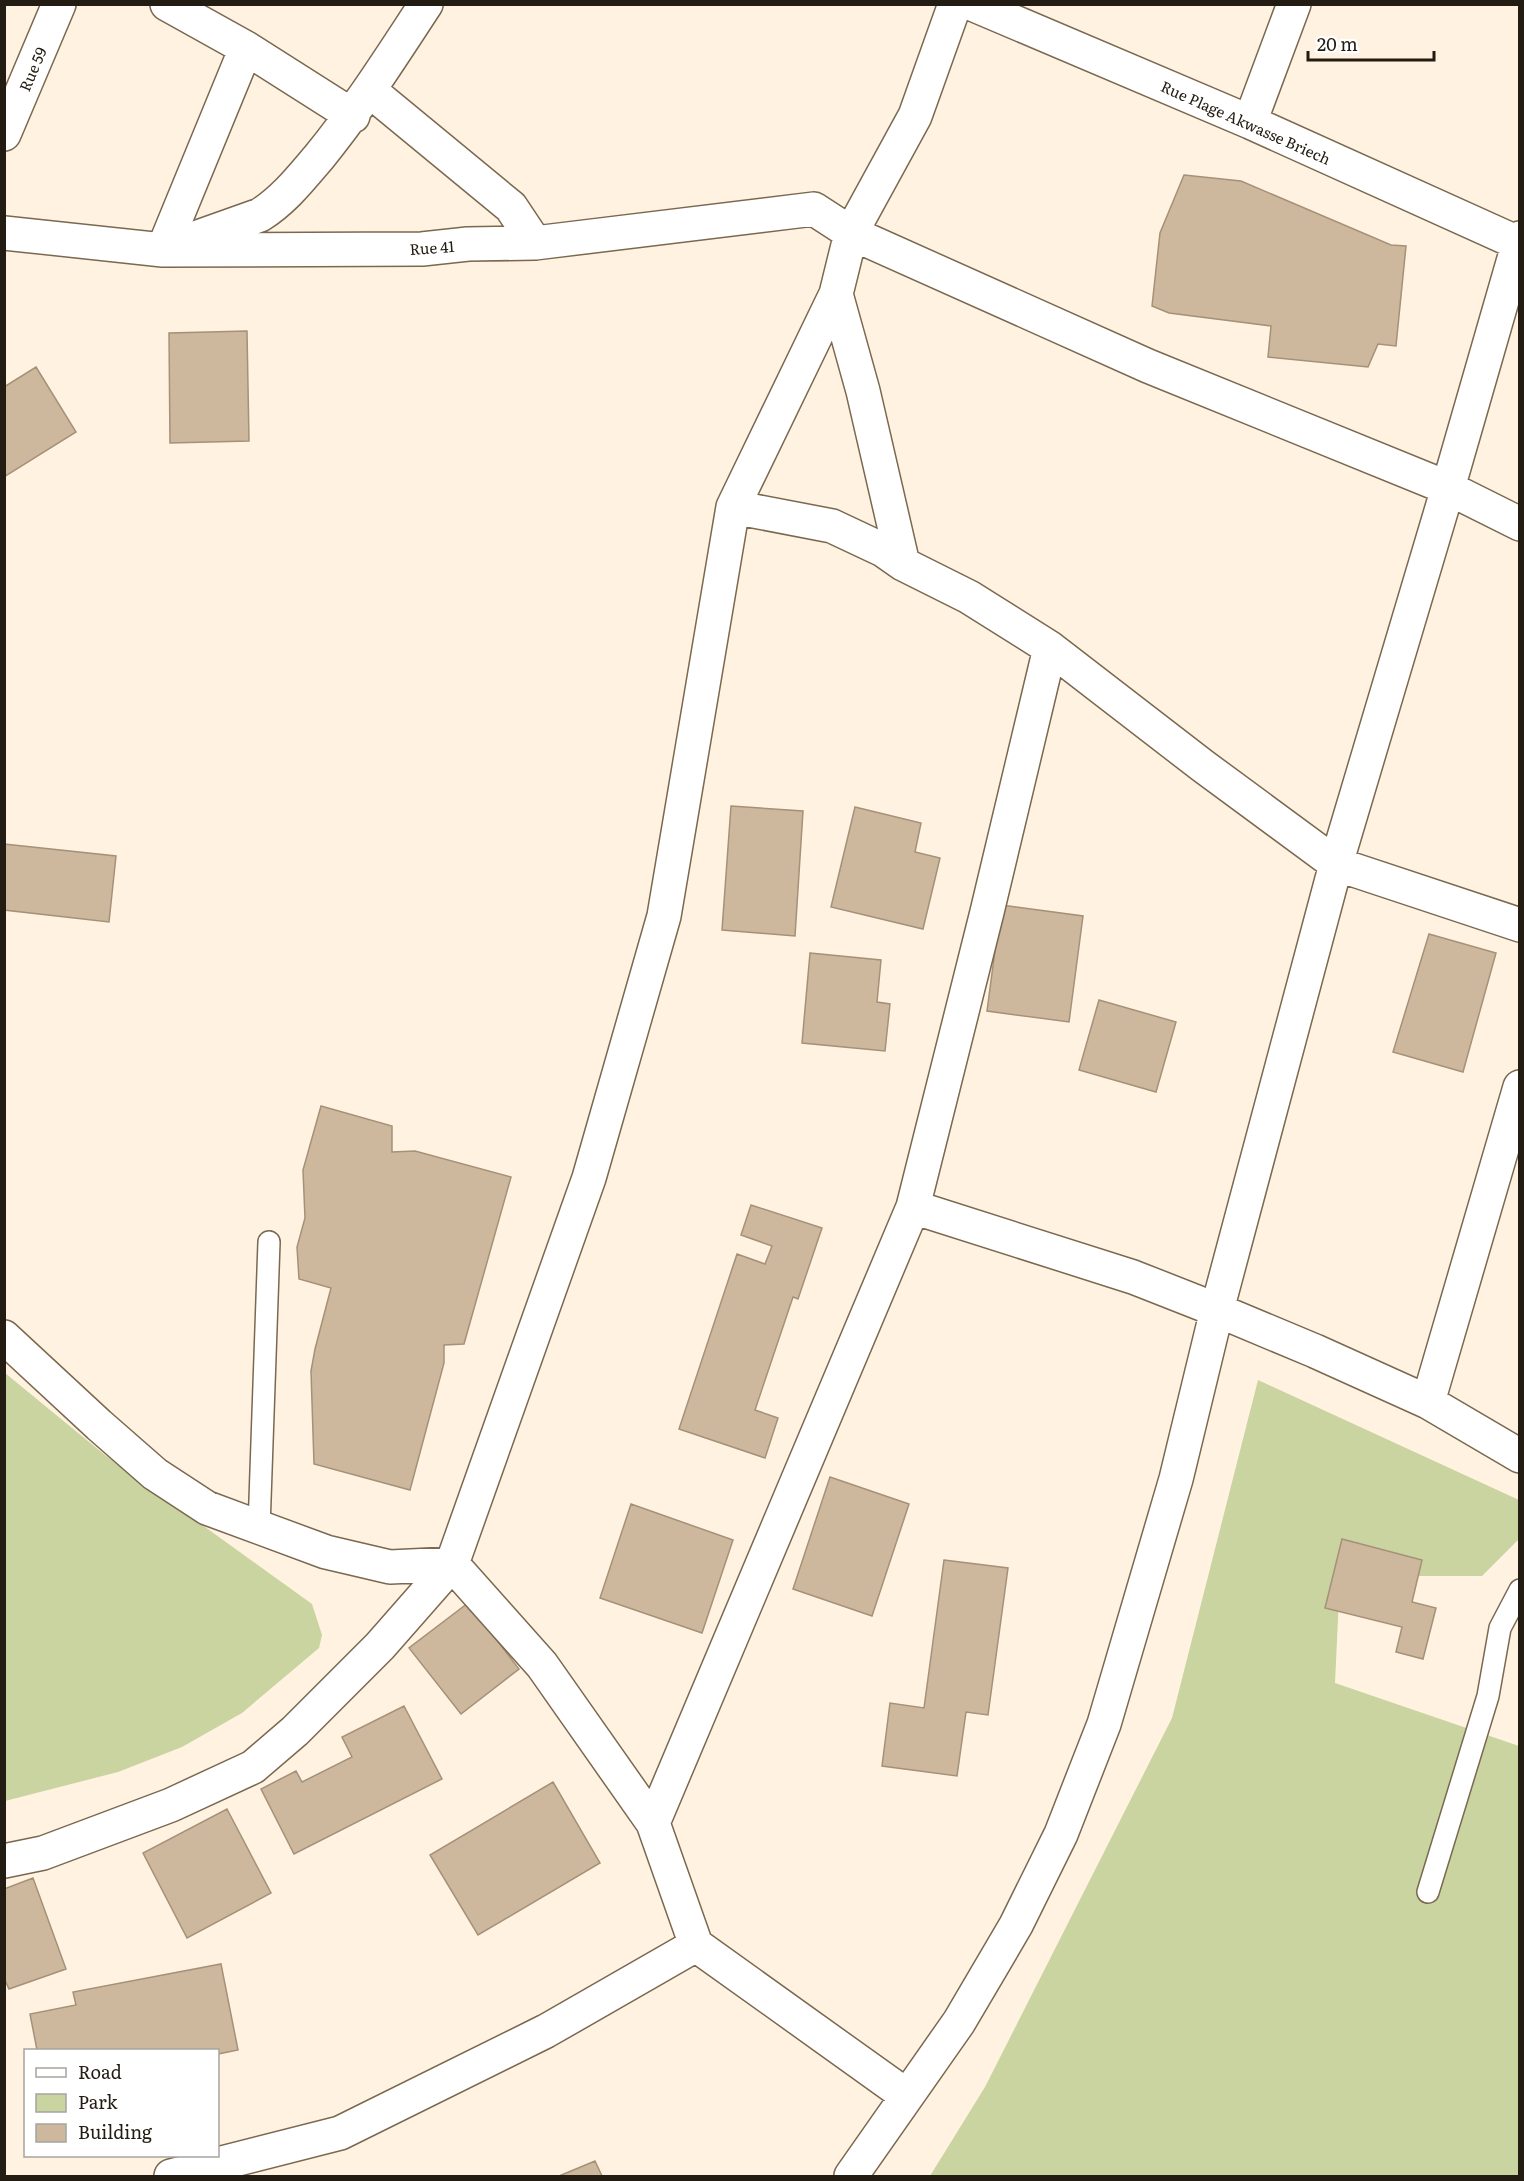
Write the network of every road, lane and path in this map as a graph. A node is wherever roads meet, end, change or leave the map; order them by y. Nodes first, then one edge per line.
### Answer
1 (59, 4) edge
2 (426, 4) edge
3 (955, 4) edge
4 (972, 4) edge
5 (1294, 4) edge
6 (184, 8) edge
7 (246, 48) junction
8 (361, 103) junction
9 (1250, 122) junction
10 (4, 134) edge
11 (4, 233) edge
12 (851, 233) junction
13 (1519, 241) edge
14 (535, 243) junction
15 (163, 250) junction
16 (836, 294) junction
17 (1448, 488) junction
18 (733, 507) junction
19 (1520, 524) edge
20 (903, 564) junction
21 (1050, 648) junction
22 (1336, 864) junction
23 (1520, 925) edge
24 (1520, 1087) edge
25 (913, 1207) junction
26 (269, 1242) dead end
27 (1218, 1310) junction
28 (4, 1337) edge
29 (1428, 1402) junction
30 (1520, 1456) edge
31 (259, 1528) junction
32 (452, 1564) junction
33 (1520, 1590) edge
34 (654, 1823) junction
35 (4, 1861) edge
36 (1428, 1892) dead end
37 (696, 1945) junction
38 (907, 2096) junction
39 (171, 2176) edge
40 (851, 2176) edge

1 - 10 street, Rue 59
2 - 8 street
3 - 12 street
4 - 9 street, Rue Plage Akwasse Briech
5 - 9 street
6 - 7 street
7 - 8 street
7 - 15 street
8 - 14 street
8 - 15 street
9 - 13 street, Rue Plage Akwasse Briech
11 - 15 street, Rue 41
12 - 14 street, Rue 41
12 - 16 street
12 - 17 street, Rue 41
13 - 17 street
14 - 15 street, Rue 41
16 - 18 street
16 - 20 street
17 - 19 street, Rue 41
17 - 22 street
18 - 20 street
18 - 32 street
20 - 21 street
21 - 22 street
21 - 25 street
22 - 23 street
22 - 27 street
24 - 29 street
25 - 27 street
25 - 34 street
26 - 31 lane
27 - 29 street
27 - 38 street
28 - 31 street
29 - 30 street
31 - 32 street
32 - 34 street
32 - 35 street
33 - 36 lane
34 - 37 street
37 - 38 street
37 - 39 street
38 - 40 street

